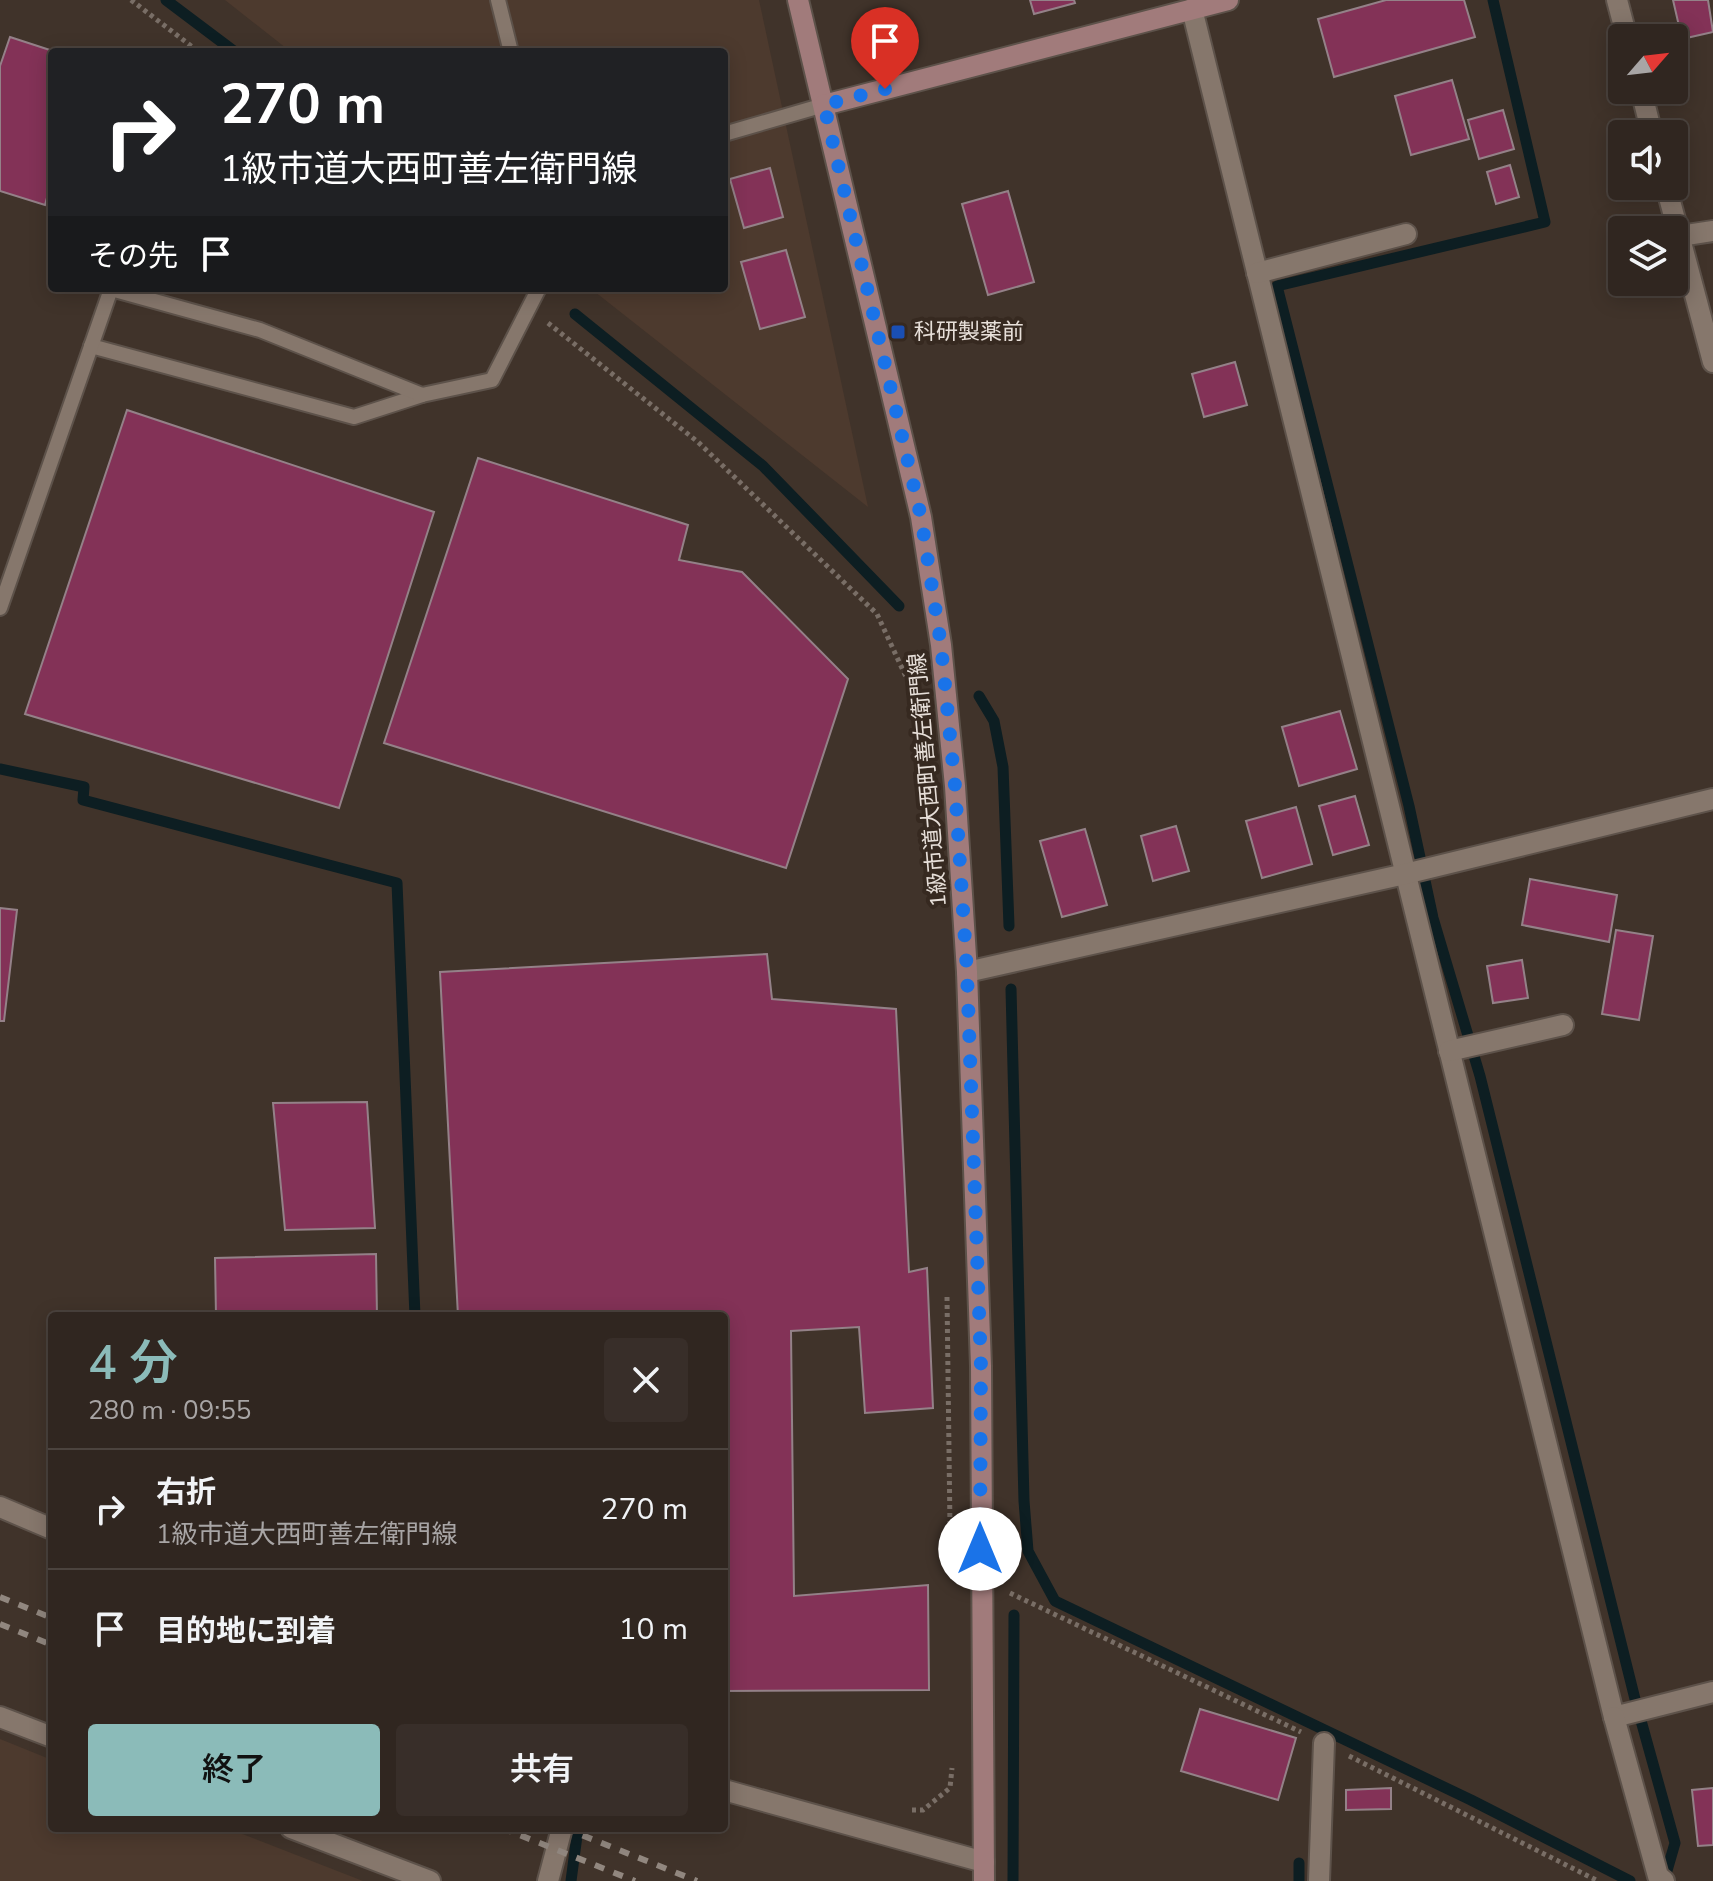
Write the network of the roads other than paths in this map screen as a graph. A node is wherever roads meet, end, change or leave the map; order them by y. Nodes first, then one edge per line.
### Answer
1 (498, 0) edge
2 (798, 0) edge
3 (1228, 0) edge
4 (1617, 0) edge
5 (1192, 9) junction
6 (1623, 24) edge
7 (510, 48) edge
8 (824, 105) junction
9 (728, 133) edge
10 (1713, 231) edge
11 (1406, 234) dead end
12 (1688, 235) edge
13 (1688, 267) edge
14 (1257, 273) junction
15 (110, 292) edge
16 (122, 292) edge
17 (537, 292) edge
18 (91, 346) junction
19 (1713, 362) edge
20 (422, 395) junction
21 (0, 608) edge
22 (1713, 799) edge
23 (1405, 874) junction
24 (967, 972) junction
25 (1563, 1025) dead end
26 (1449, 1051) junction
27 (0, 1507) edge
28 (48, 1527) edge
29 (1713, 1692) edge
30 (0, 1717) edge
31 (1614, 1717) junction
32 (48, 1735) edge
33 (1324, 1743) road end
34 (728, 1791) edge
35 (301, 1832) edge
36 (561, 1832) edge
37 (984, 1872) edge
38 (430, 1881) edge
39 (548, 1881) edge
40 (1319, 1881) edge
41 (1664, 1881) edge

1 - 7 lane
2 - 8 street, 1級市道大西町善左衛門線
3 - 5 street
4 - 6 street
5 - 8 street
5 - 14 street
8 - 9 lane
8 - 24 street, 1級市道大西町善左衛門線
10 - 12 street
11 - 14 street
13 - 19 street
14 - 23 street
15 - 18 lane
16 - 20 lane
17 - 20 lane
18 - 20 lane
18 - 21 lane
22 - 23 street
23 - 24 street
23 - 26 street
24 - 37 street, 1級市道大西町善左衛門線
25 - 26 street
26 - 31 street
27 - 28 street
29 - 31 street
30 - 32 street
31 - 41 street
33 - 40 street
34 - 37 street
35 - 38 street
36 - 39 street

